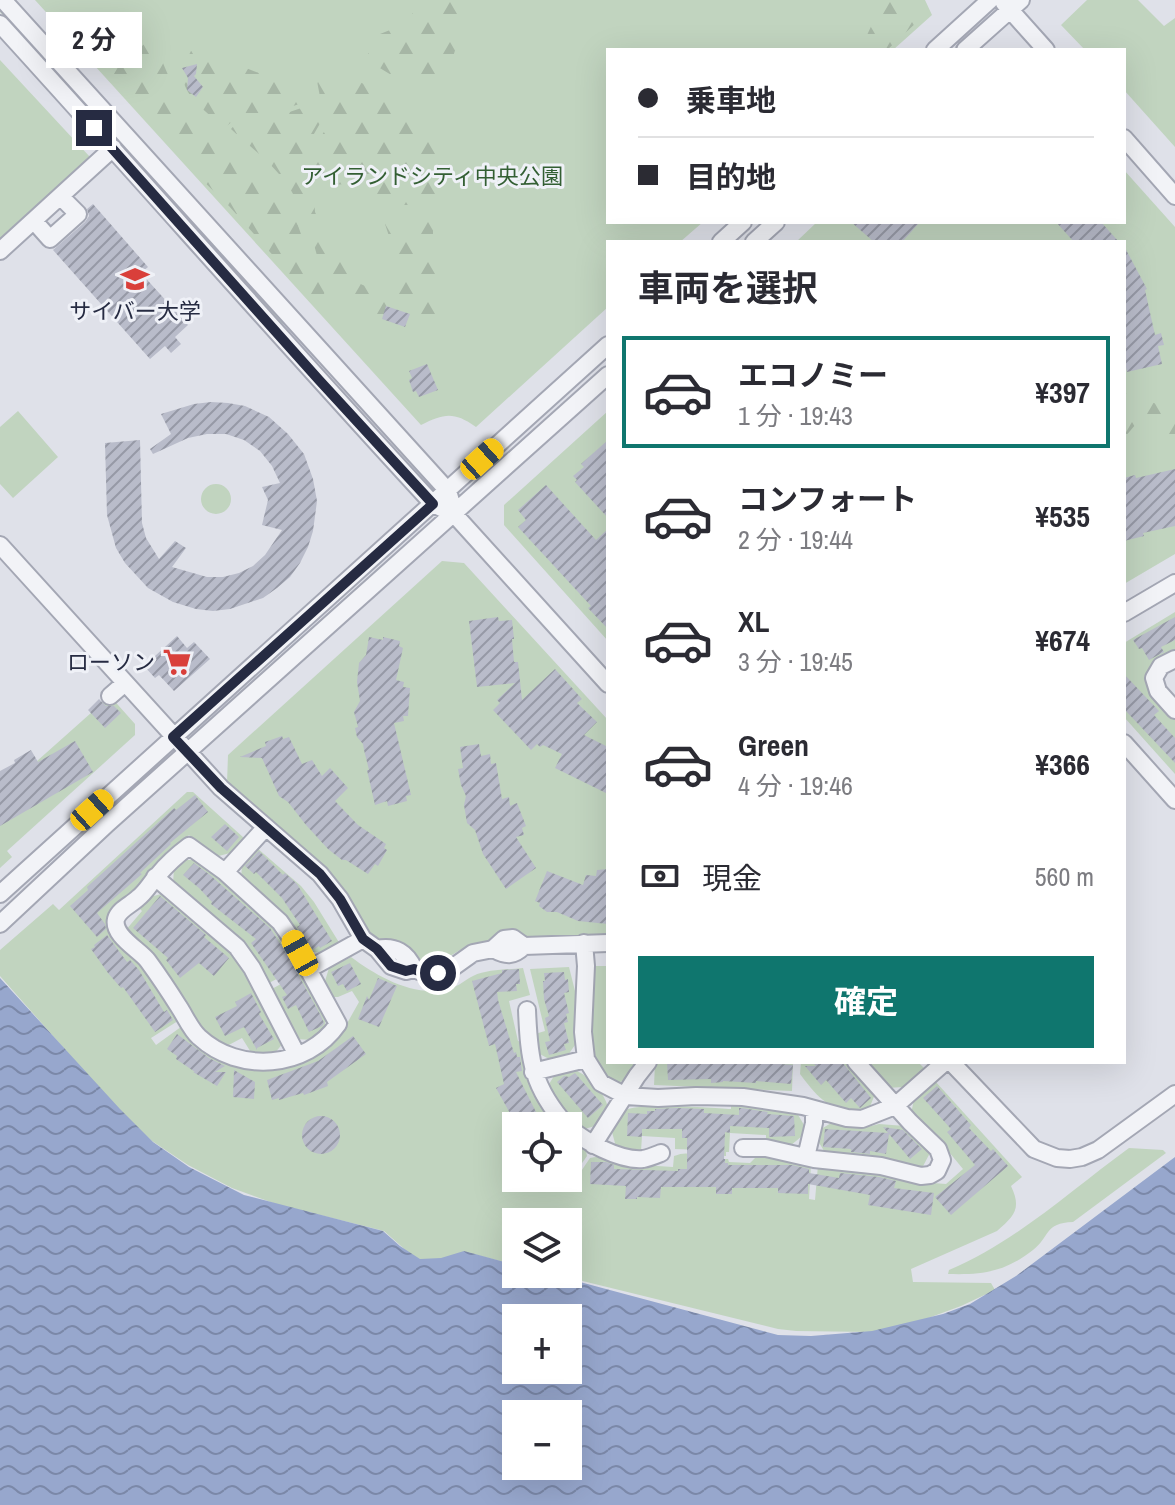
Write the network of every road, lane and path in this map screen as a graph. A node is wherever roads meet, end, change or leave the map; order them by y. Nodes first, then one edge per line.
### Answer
1 (3, 0) edge
2 (990, 0) edge
3 (1011, 3) edge
4 (0, 24) edge
5 (937, 48) edge
6 (967, 48) edge
7 (1045, 48) edge
8 (1126, 140) edge
9 (113, 148) junction
10 (1175, 196) edge
11 (61, 197) junction
12 (34, 221) junction
13 (741, 224) edge
14 (774, 224) edge
15 (723, 240) edge
16 (756, 240) edge
17 (0, 251) edge
18 (606, 347) edge
19 (606, 377) edge
20 (448, 491) junction
21 (433, 504) junction
22 (454, 514) junction
23 (4, 557) edge
24 (1175, 583) edge
25 (1126, 612) edge
26 (1175, 659) edge
27 (606, 682) edge
28 (125, 683) junction
29 (110, 696) dead end
30 (1175, 710) edge
31 (173, 737) junction
32 (1126, 745) edge
33 (187, 752) junction
34 (1175, 800) edge
35 (266, 827) junction
36 (225, 872) junction
37 (155, 877) junction
38 (0, 894) edge
39 (0, 924) edge
40 (363, 939) junction
41 (584, 943) junction
42 (606, 943) edge
43 (309, 969) junction
44 (527, 1010) dead end
45 (297, 1055) junction
46 (586, 1059) junction
47 (646, 1064) edge
48 (858, 1064) edge
49 (946, 1064) edge
50 (950, 1064) edge
51 (533, 1072) junction
52 (1175, 1094) edge
53 (626, 1096) junction
54 (895, 1106) junction
55 (814, 1110) junction
56 (555, 1112) edge
57 (582, 1137) edge
58 (593, 1145) junction
59 (743, 1148) dead end
60 (661, 1153) dead end
61 (806, 1157) junction

1 - 20 street
2 - 5 street
3 - 6 street
3 - 7 street
4 - 9 street
8 - 10 street
9 - 11 street
9 - 21 street
11 - 12 street
11 - 12 street
12 - 17 street
13 - 15 street
14 - 16 street
18 - 20 street
19 - 22 street
20 - 21 street
20 - 22 street
21 - 22 street
21 - 31 street
22 - 27 street
22 - 33 street
23 - 28 street
24 - 25 street
26 - 30 street
28 - 29 street
28 - 31 street
31 - 33 street
31 - 38 street
32 - 34 street
33 - 35 street
33 - 39 street
35 - 36 street
35 - 40 street
36 - 37 street
36 - 43 street
37 - 45 street
37 - 45 street
40 - 41 street
40 - 43 street
41 - 42 street
41 - 46 street
43 - 45 street
44 - 51 street
46 - 51 street
46 - 53 street
47 - 53 street
48 - 54 street
49 - 54 street
50 - 52 street
51 - 56 street
53 - 55 street
53 - 58 street
54 - 55 street
54 - 61 street
55 - 61 street
57 - 58 street
58 - 60 street
59 - 61 street

